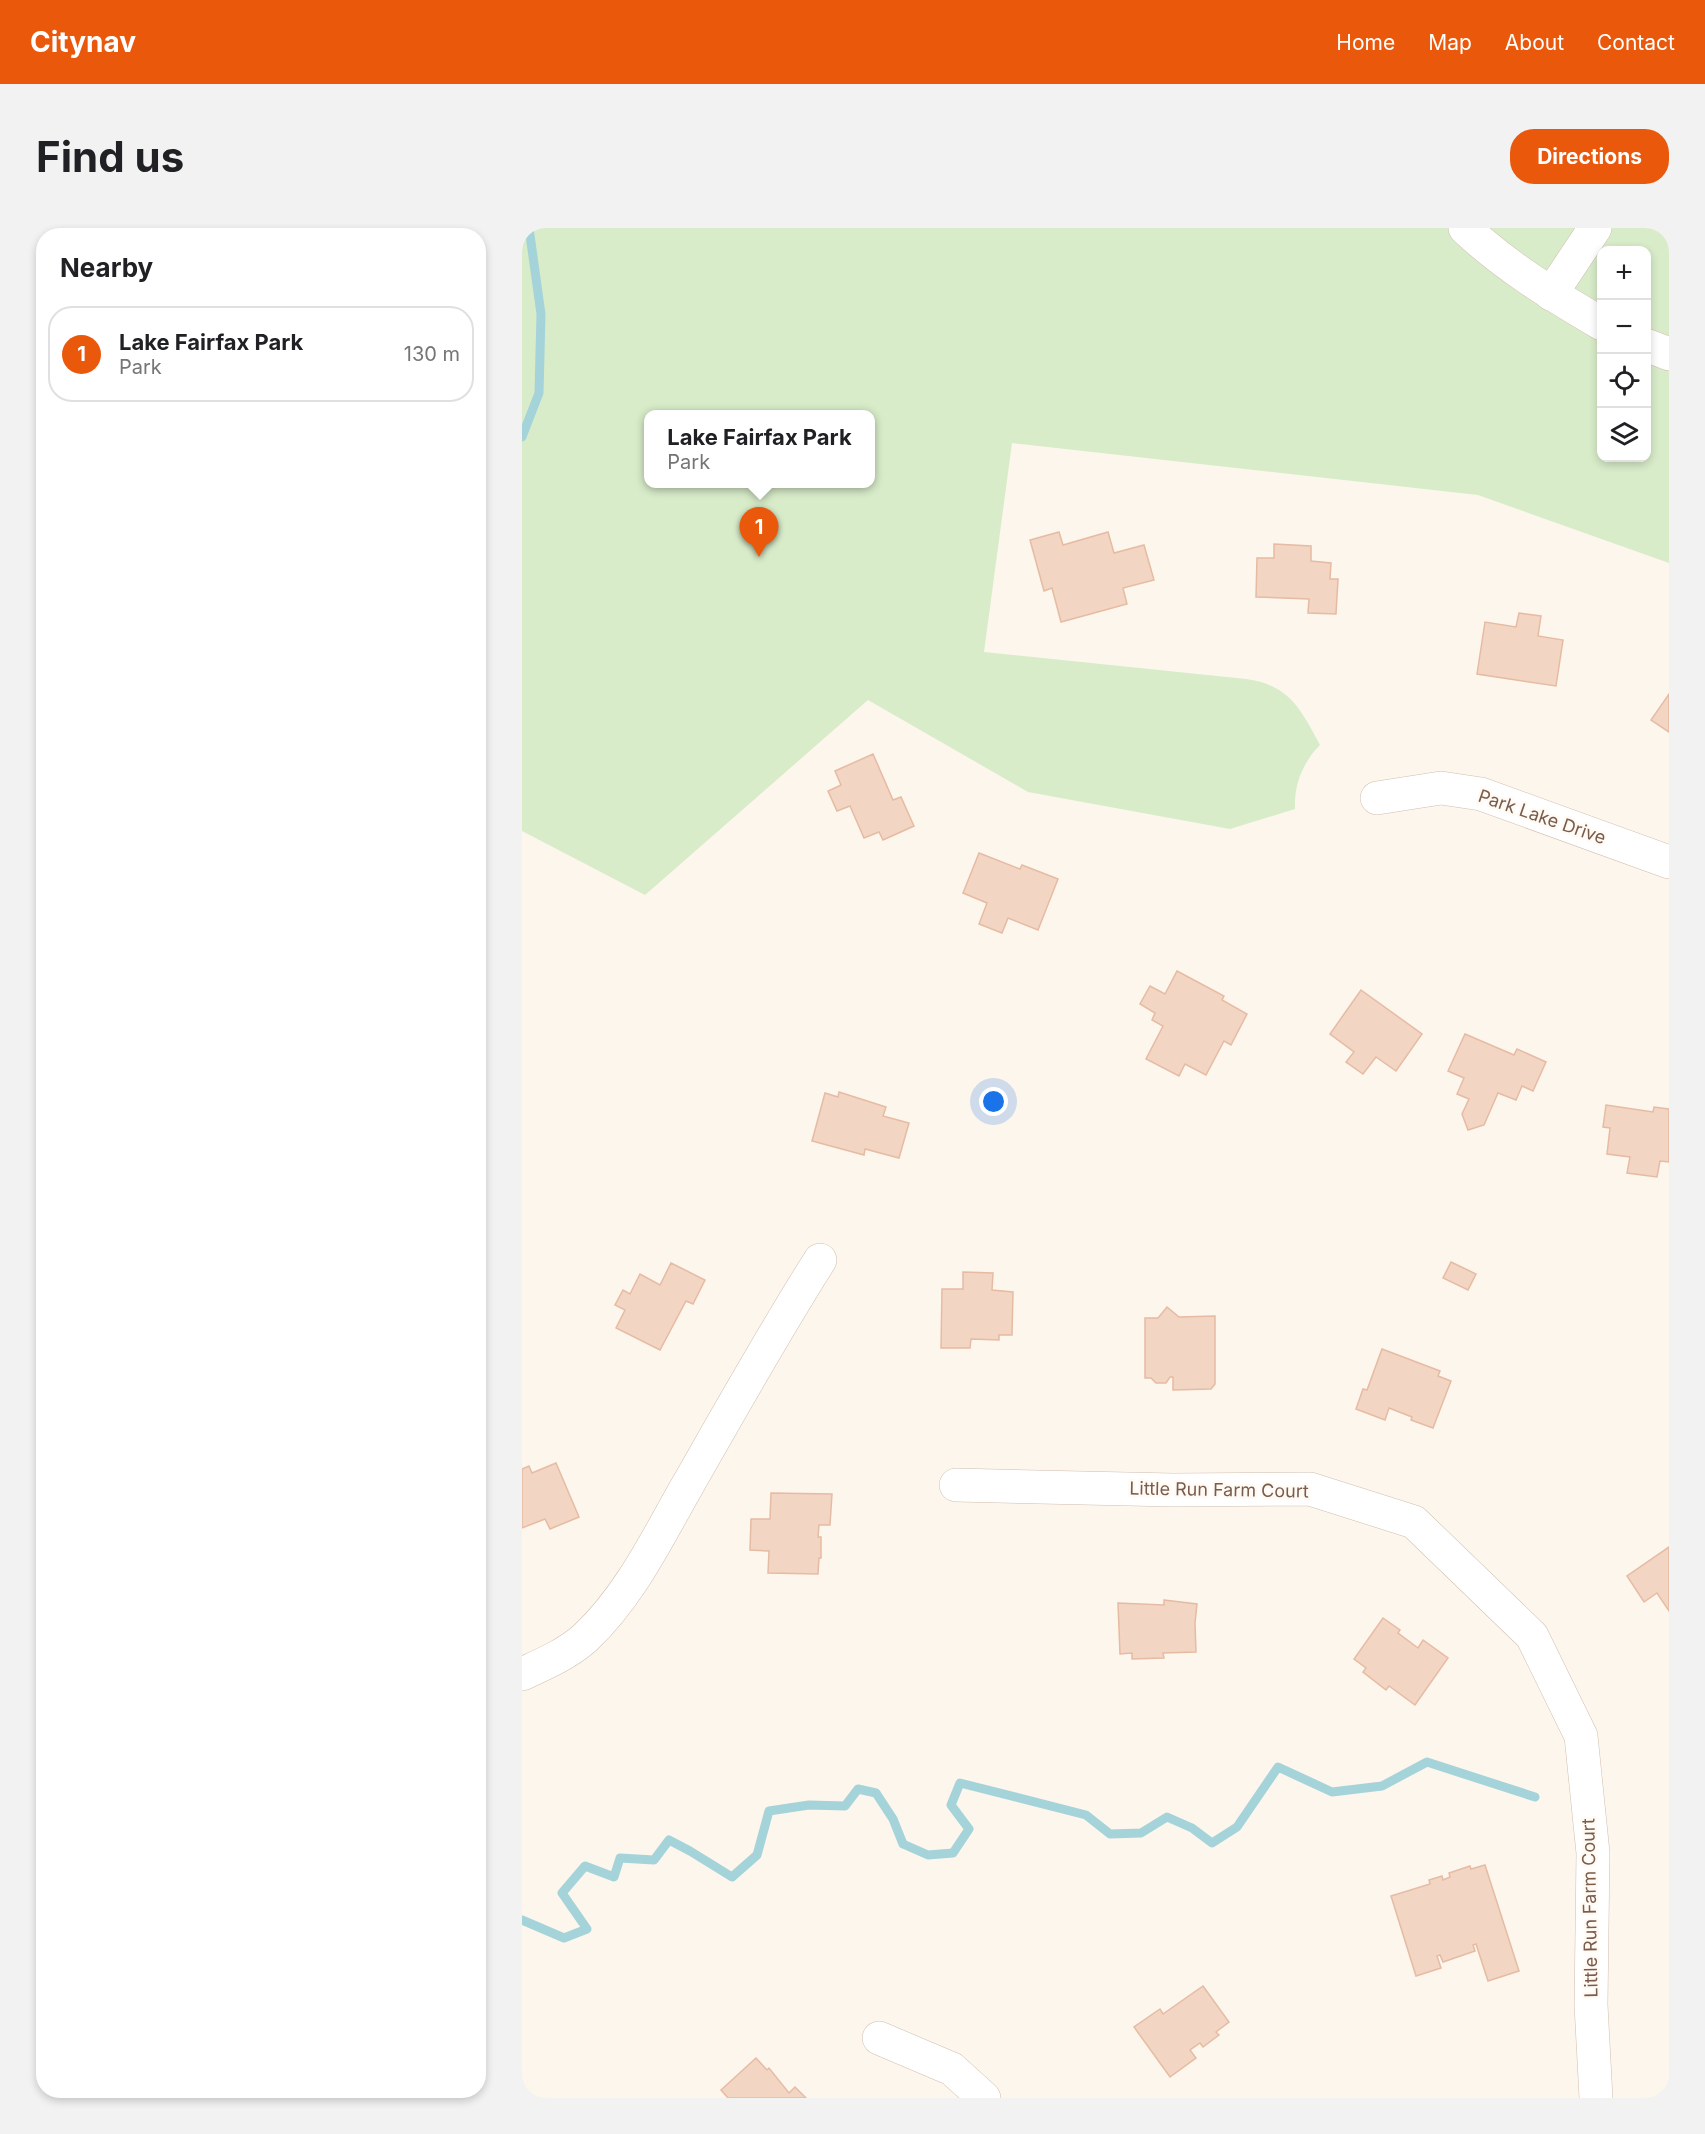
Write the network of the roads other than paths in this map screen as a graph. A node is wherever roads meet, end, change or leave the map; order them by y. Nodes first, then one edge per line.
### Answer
1 (1465, 228) edge
2 (1595, 228) edge
3 (1551, 294) junction
4 (1597, 321) edge
5 (1651, 347) edge
6 (1669, 354) edge
7 (1377, 798) dead end
8 (1669, 862) edge
9 (820, 1260) dead end
10 (956, 1485) dead end
11 (522, 1674) edge
12 (879, 2038) dead end
13 (984, 2098) edge
14 (1596, 2098) edge

1 - 3 street
2 - 3 street
3 - 4 street
5 - 6 street
7 - 8 street, Park Lake Drive
9 - 11 street
10 - 14 street, Little Run Farm Court
12 - 13 street

